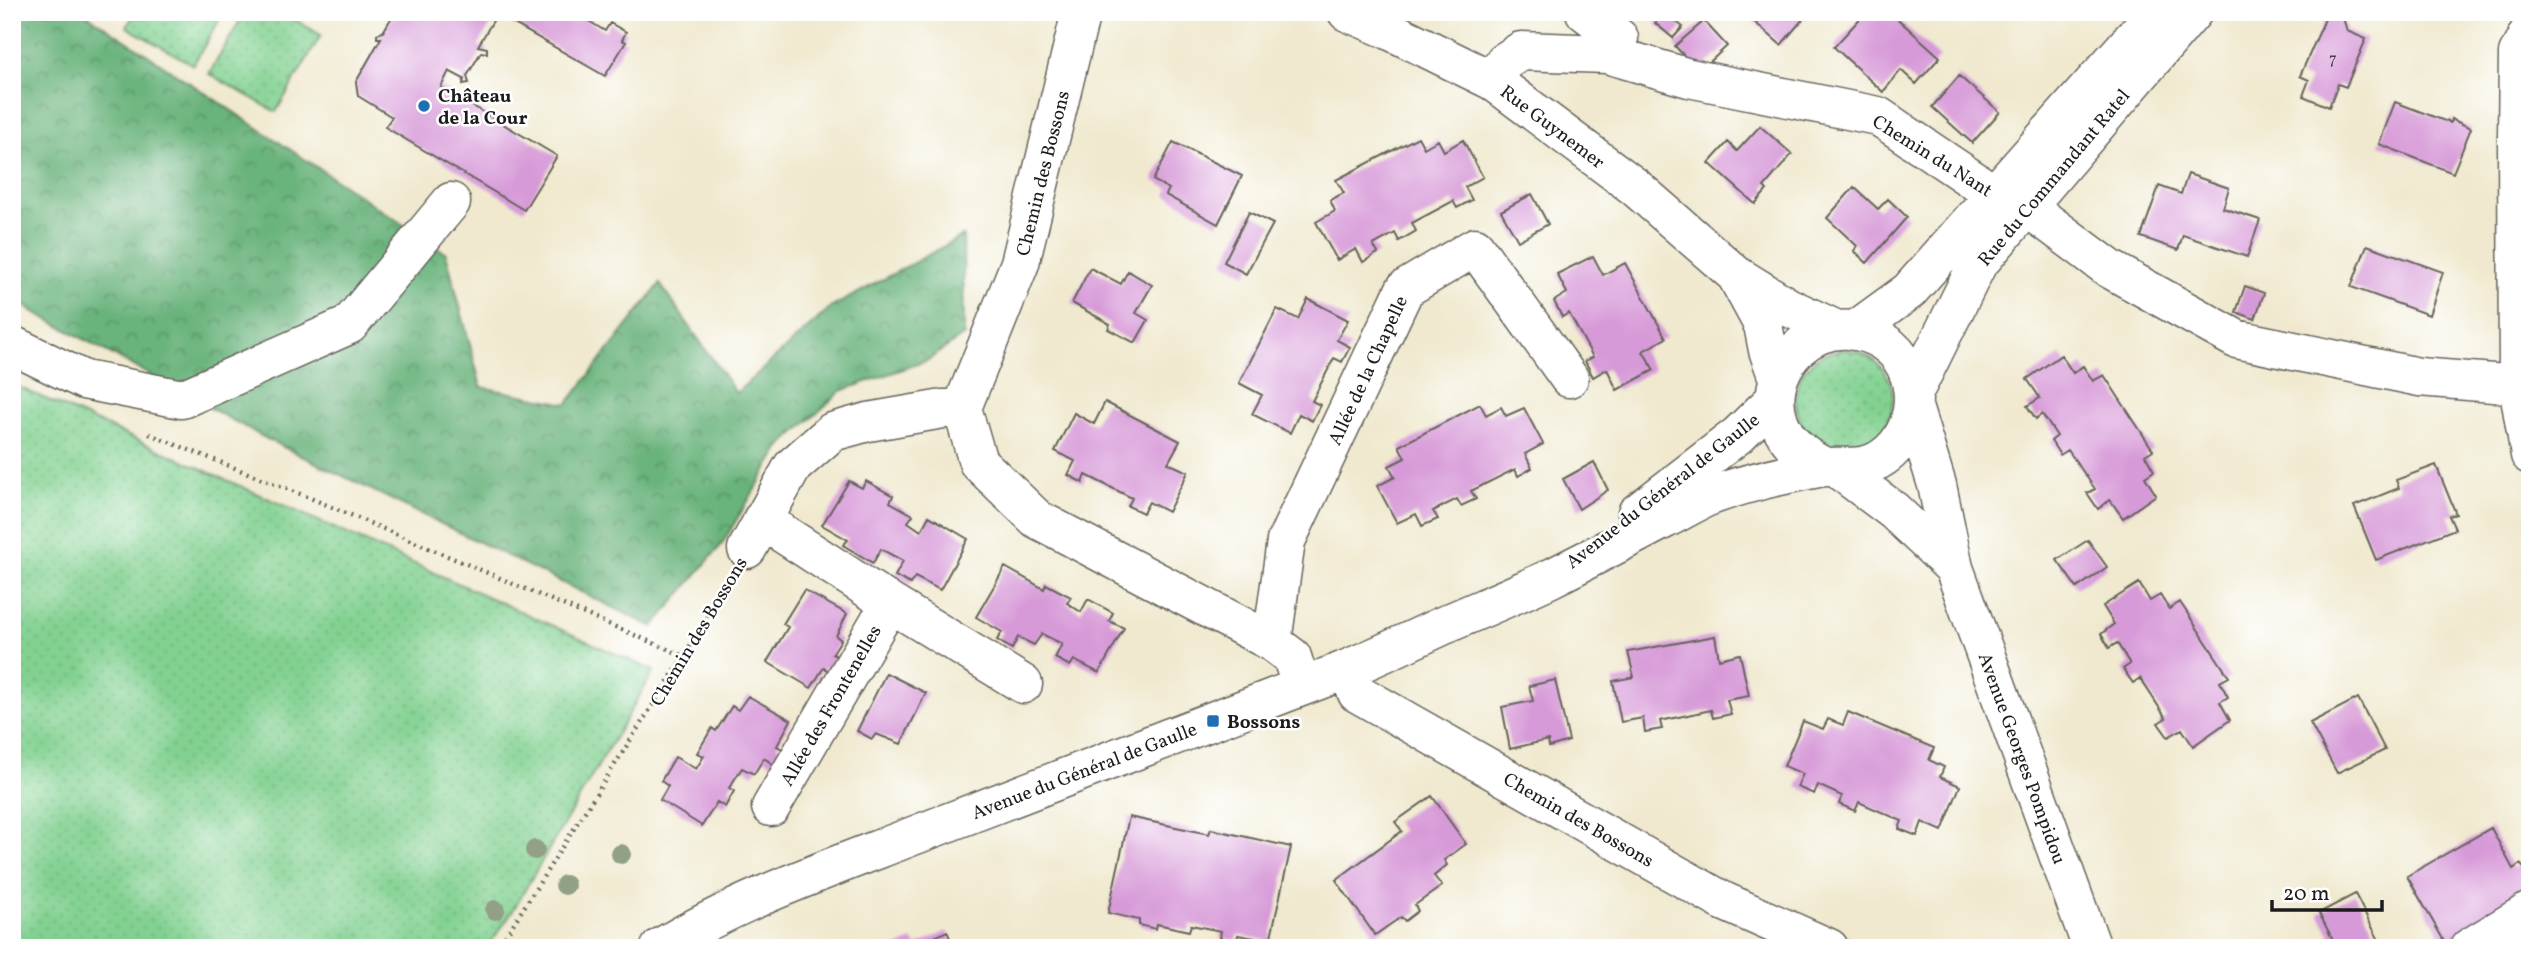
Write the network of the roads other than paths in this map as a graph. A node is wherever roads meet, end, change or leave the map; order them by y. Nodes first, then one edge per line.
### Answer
1 (1081, 12) edge
2 (1346, 12) edge
3 (1585, 12) edge
4 (2156, 12) edge
5 (2193, 12) edge
6 (2530, 30) edge
7 (1621, 35) edge
8 (1493, 82) junction
9 (2523, 137) edge
10 (451, 202) dead end
11 (2011, 202) junction
12 (1736, 275) junction
13 (1846, 331) junction
14 (12, 345) edge
15 (1569, 378) dead end
16 (2518, 385) junction
17 (1777, 389) junction
18 (1914, 401) junction
19 (962, 408) junction
20 (2530, 456) edge
21 (1832, 468) junction
22 (1954, 568) junction
23 (1548, 579) junction
24 (890, 603) junction
25 (1272, 642) junction
26 (1347, 669) junction
27 (1023, 684) dead end
28 (1301, 687) junction
29 (771, 807) dead end
30 (2530, 911) edge
31 (673, 944) edge
32 (1829, 948) edge
33 (2092, 948) edge
34 (2469, 948) edge

1 - 19 street, Chemin des Bossons
2 - 8 street, Rue Guynemer
3 - 7 street
4 - 11 street, Rue du Commandant Ratel
5 - 11 street, Rue du Commandant Ratel
6 - 9 street
7 - 8 street, Chemin du Nant
7 - 11 street, Chemin du Nant
8 - 12 street, Rue Guynemer
9 - 16 street
10 - 14 street
11 - 13 street, Rue du Commandant Ratel
11 - 16 street, Chemin du Nant
11 - 18 street, Rue du Commandant Ratel
12 - 13 street, Rue Guynemer
12 - 17 street, Rue Guynemer
13 - 17 street
13 - 18 street
15 - 25 street, Allée de la Chapelle
16 - 20 street
17 - 21 street
17 - 23 street, Avenue du Général de Gaulle
18 - 21 street
18 - 22 street, Avenue Georges Pompidou
19 - 24 street, Allée des Frontenelles
19 - 25 street
21 - 22 street, Avenue Georges Pompidou
21 - 23 street, Avenue du Général de Gaulle
22 - 33 street, Avenue Georges Pompidou
23 - 26 street, Avenue du Général de Gaulle
24 - 27 street, Allée des Frontenelles
24 - 29 street, Allée des Frontenelles
25 - 28 street
26 - 28 street, Avenue du Général de Gaulle
26 - 32 street, Chemin des Bossons
28 - 31 street, Avenue du Général de Gaulle
30 - 34 street

